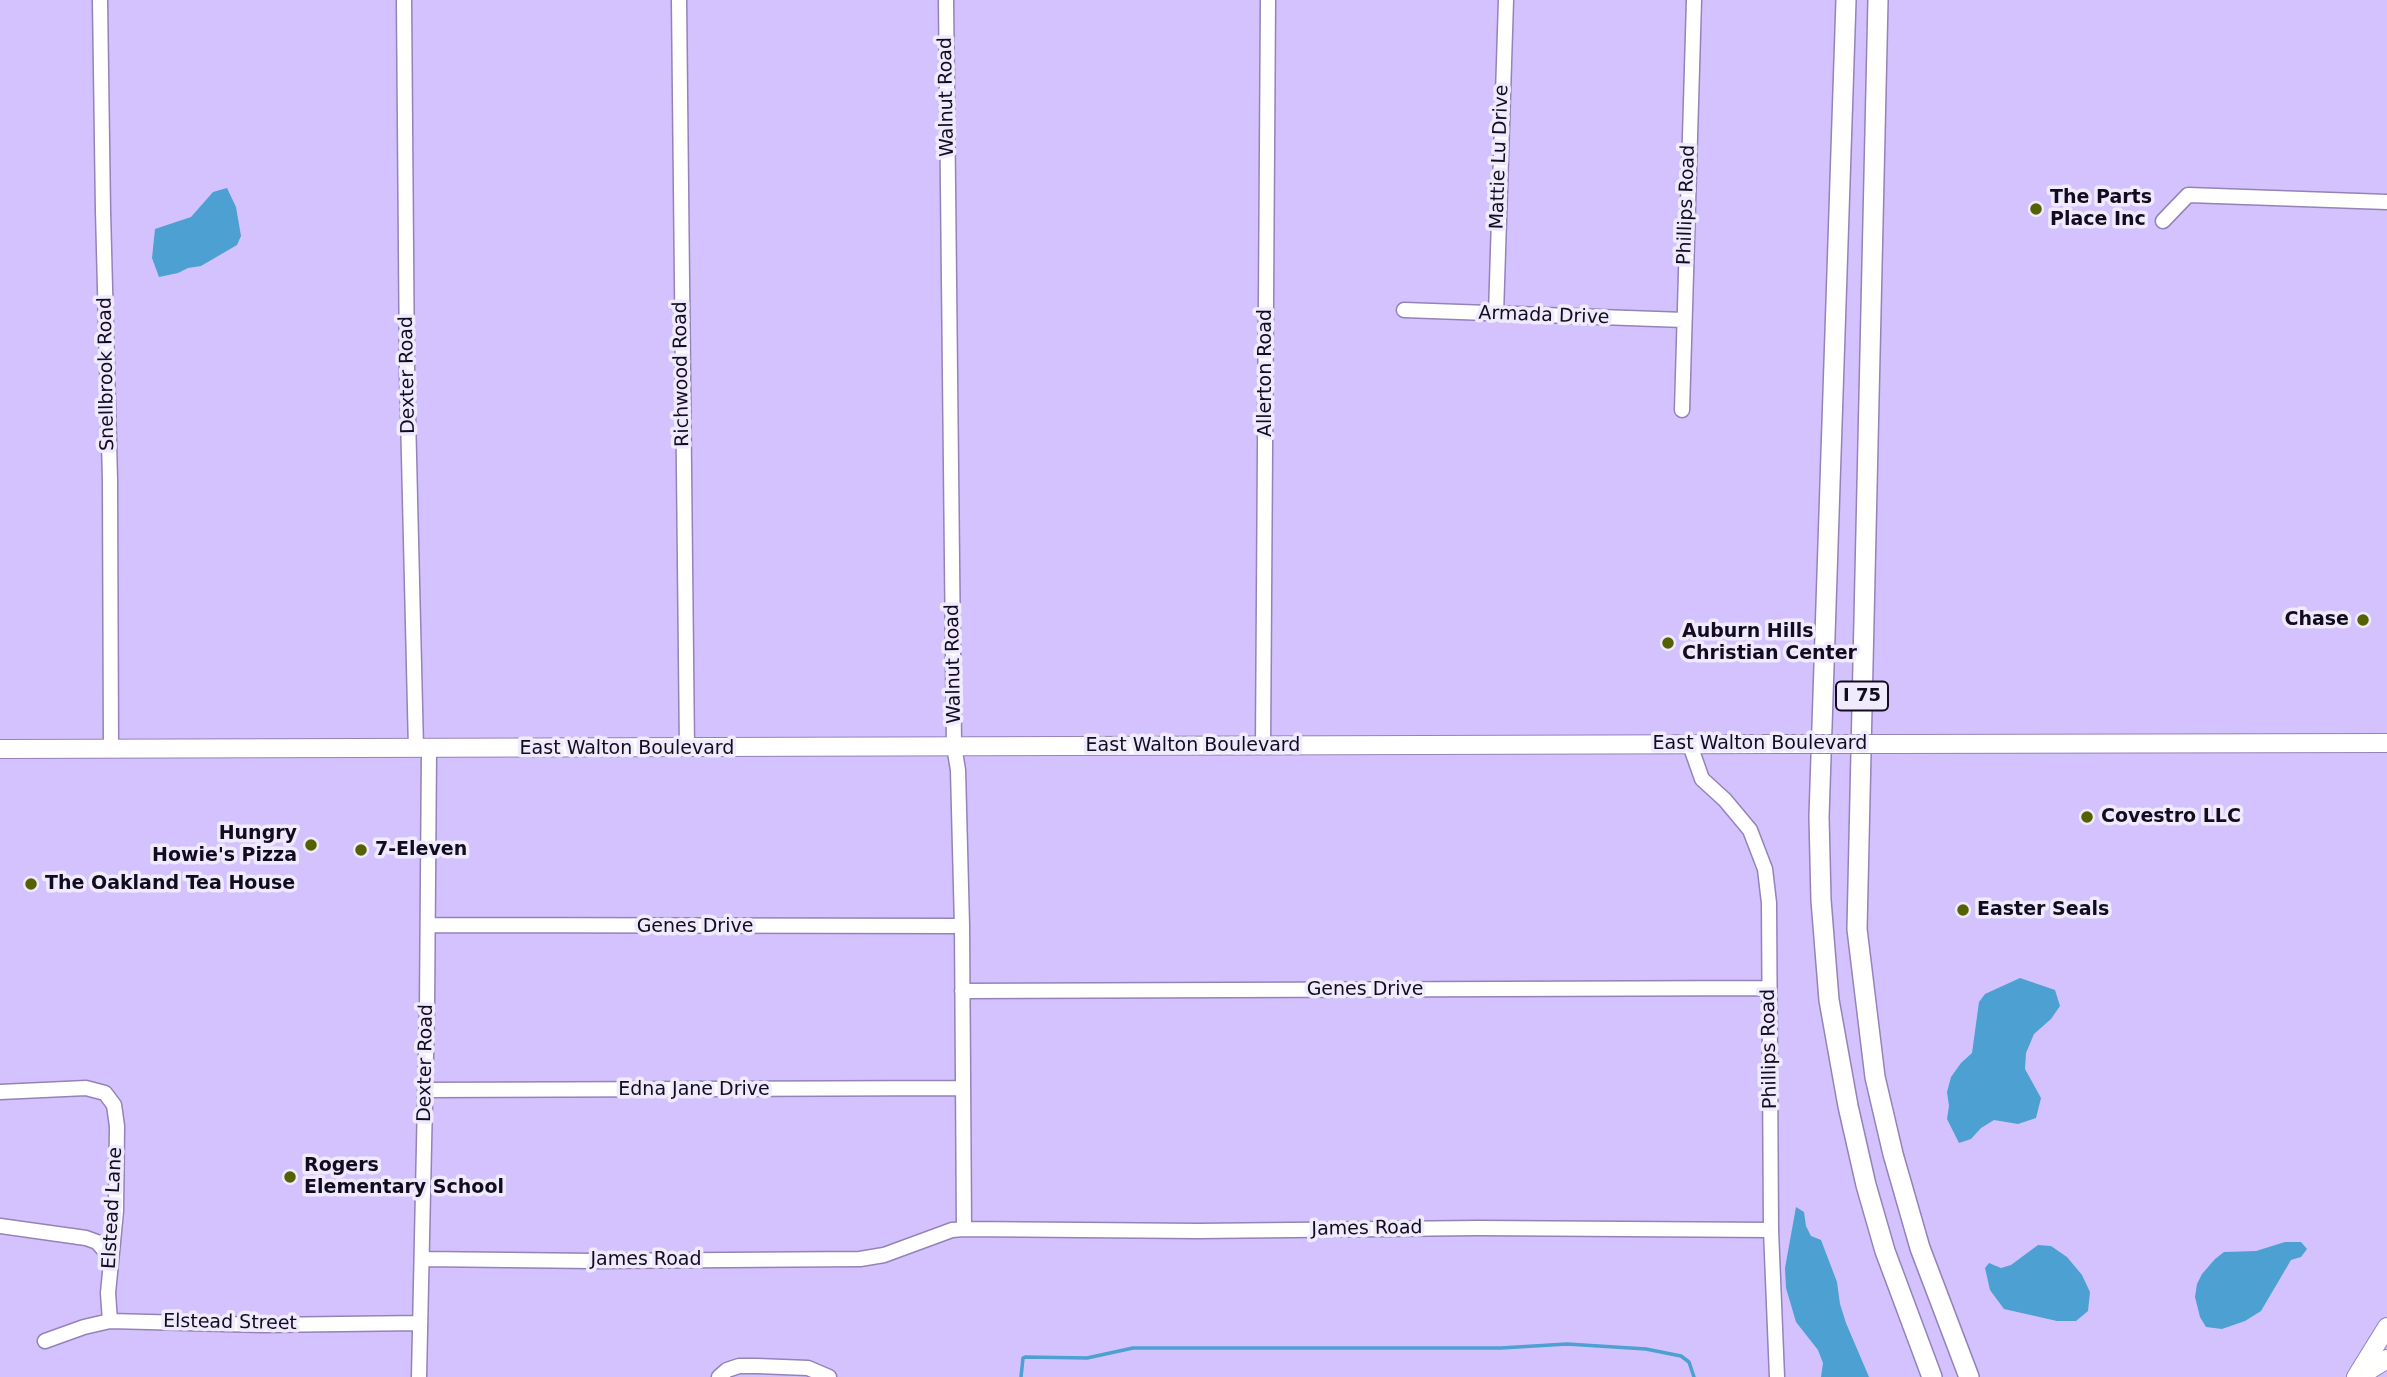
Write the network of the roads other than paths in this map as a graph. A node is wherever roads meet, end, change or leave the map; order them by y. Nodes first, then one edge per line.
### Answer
1 (100, 0) edge
2 (404, 0) edge
3 (679, 0) edge
4 (946, 0) edge
5 (1268, 0) edge
6 (1506, 0) edge
7 (1694, 0) edge
8 (1846, 0) edge
9 (1878, 0) edge
10 (2387, 202) edge
11 (2163, 221) dead end
12 (1404, 310) dead end
13 (1496, 314) junction
14 (1684, 320) junction
15 (1682, 410) dead end
16 (2387, 743) edge
17 (1690, 745) junction
18 (1263, 746) junction
19 (954, 747) junction
20 (0, 749) edge
21 (111, 749) junction
22 (687, 749) junction
23 (422, 750) junction
24 (428, 925) junction
25 (962, 926) junction
26 (1769, 988) junction
27 (962, 991) junction
28 (962, 1088) junction
29 (426, 1090) junction
30 (0, 1092) edge
31 (0, 1226) edge
32 (964, 1229) junction
33 (1771, 1230) junction
34 (110, 1257) junction
35 (422, 1259) junction
36 (110, 1321) junction
37 (419, 1323) junction
38 (2387, 1326) edge
39 (44, 1341) dead end
40 (2387, 1359) edge
41 (419, 1377) edge
42 (719, 1377) edge
43 (829, 1377) edge
44 (1777, 1377) edge
45 (1932, 1377) edge
46 (1969, 1377) edge
47 (2358, 1377) edge

1 - 21 street, Snellbrook Road
2 - 23 street, Dexter Road
3 - 22 street, Richwood Road
4 - 19 street, Walnut Road
5 - 18 street, Allerton Road
6 - 13 street, Mattie Lu Drive
7 - 14 street, Phillips Road
8 - 45 highway, I 75
9 - 46 highway, I 75
10 - 11 street
12 - 13 street, Armada Drive
13 - 14 street, Armada Drive
14 - 15 street, Phillips Road
16 - 17 main road, East Walton Boulevard, bridge
17 - 18 main road, East Walton Boulevard
17 - 26 street, Phillips Road
18 - 19 main road, East Walton Boulevard
19 - 22 main road, East Walton Boulevard
19 - 25 street, Walnut Road
20 - 21 main road, East Walton Boulevard
21 - 23 main road, East Walton Boulevard
22 - 23 main road, East Walton Boulevard
23 - 24 street, Dexter Road
24 - 25 street, Genes Drive
24 - 29 street, Dexter Road
25 - 27 street, Walnut Road
26 - 27 street, Genes Drive
26 - 33 street, Phillips Road
27 - 28 street, Walnut Road
28 - 29 street, Edna Jane Drive
28 - 32 street, Walnut Road
29 - 35 street, Dexter Road
30 - 34 street, Elstead Lane
31 - 34 street
32 - 33 street, James Road
32 - 35 street, James Road
33 - 44 street, Phillips Road
34 - 36 street, Elstead Lane
35 - 37 street, Dexter Road
36 - 37 street, Elstead Street
36 - 39 street, Elstead Street
37 - 41 street, Dexter Road
38 - 47 main road
40 - 47 main road
42 - 43 street

